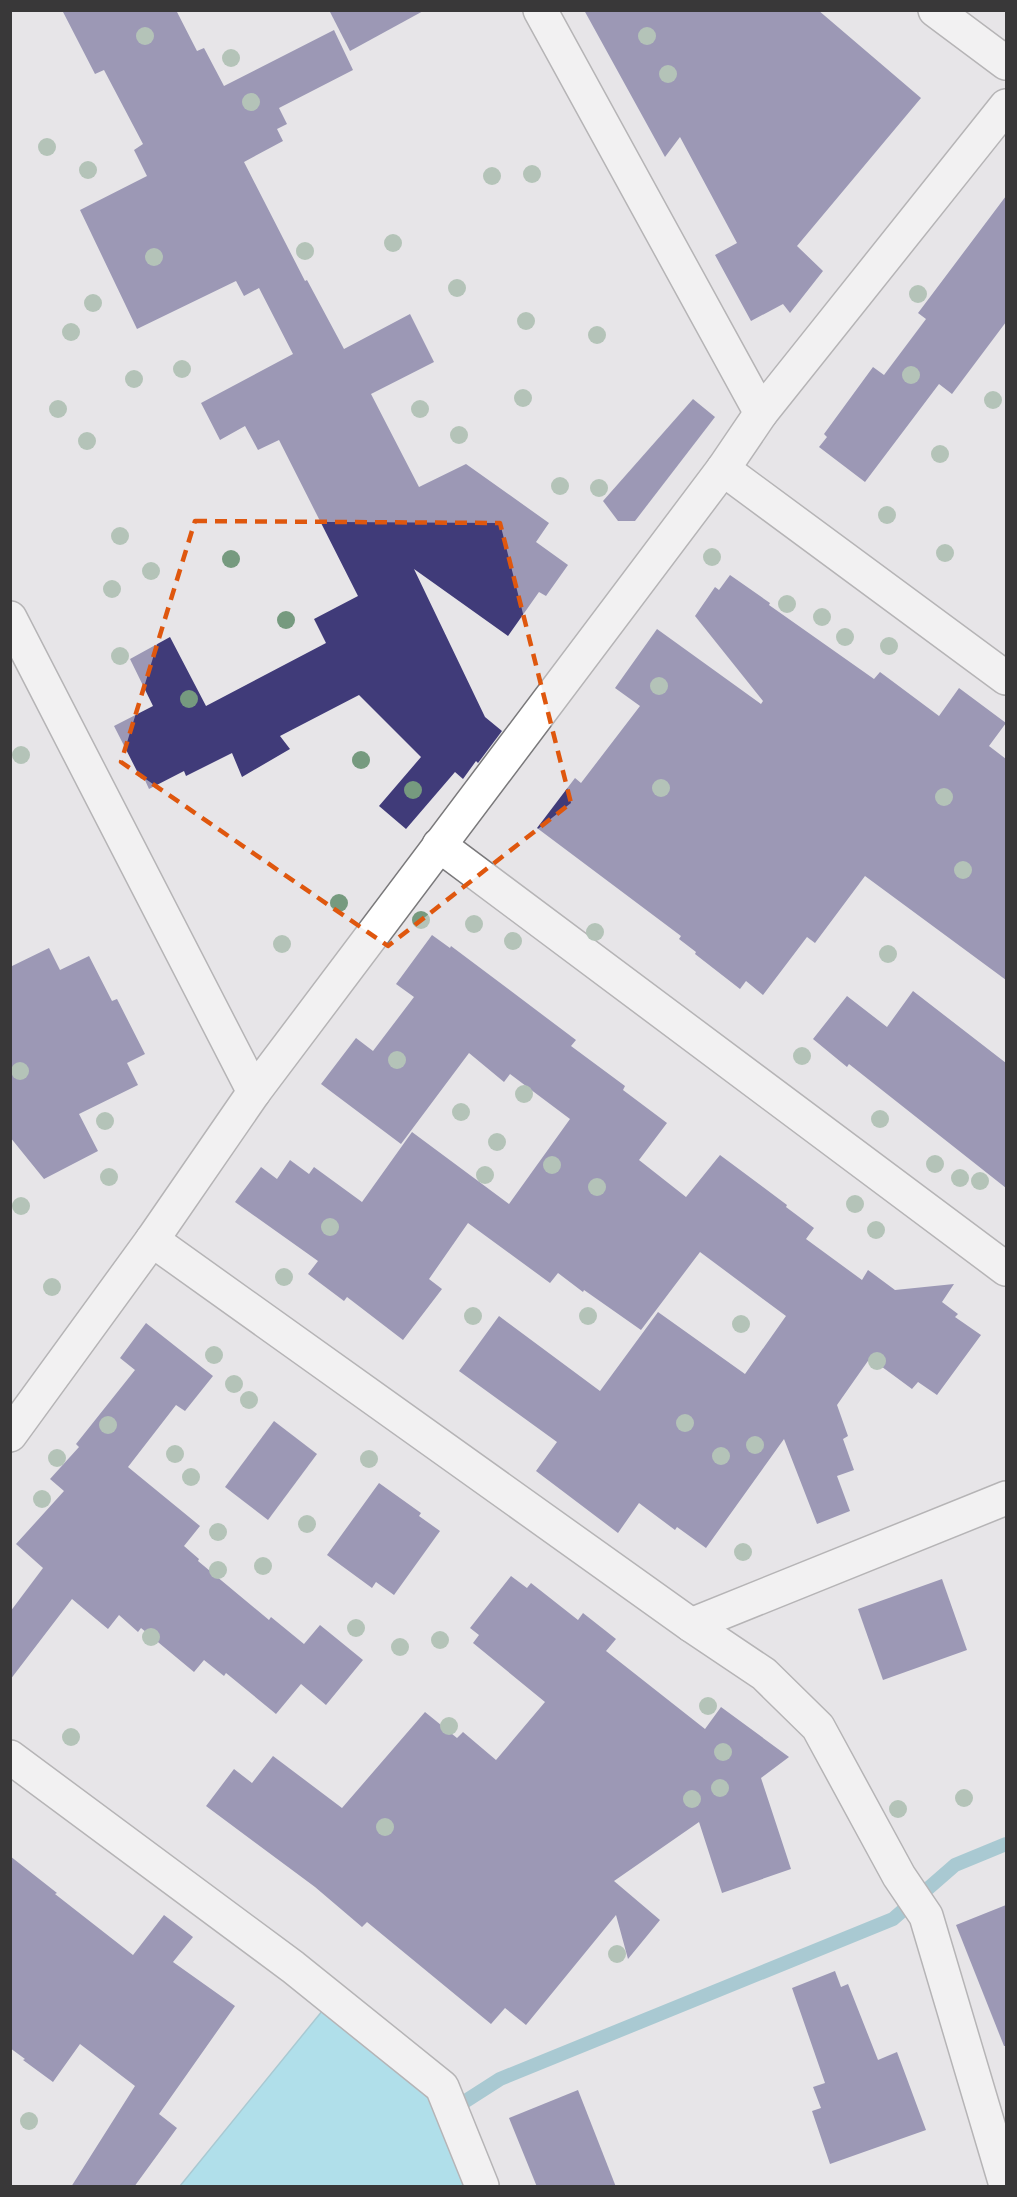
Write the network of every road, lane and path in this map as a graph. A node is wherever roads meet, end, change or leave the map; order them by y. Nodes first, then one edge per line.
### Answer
1 (540, 10) edge
2 (935, 10) edge
3 (1006, 63) edge
4 (1006, 106) edge
5 (761, 412) junction
6 (723, 469) junction
7 (10, 618) edge
8 (1006, 678) edge
9 (439, 844) junction
10 (254, 1092) junction
11 (152, 1240) junction
12 (1006, 1269) edge
13 (10, 1435) edge
14 (1006, 1498) edge
15 (691, 1625) junction
16 (10, 1757) edge
17 (1006, 2185) edge
18 (482, 2187) edge

1 - 5 street
2 - 3 street
4 - 5 street
5 - 6 street
6 - 8 street
6 - 9 street
7 - 10 street
9 - 10 street
9 - 12 street
10 - 11 street
11 - 13 street
11 - 15 street
14 - 15 street
15 - 17 street
16 - 18 street

